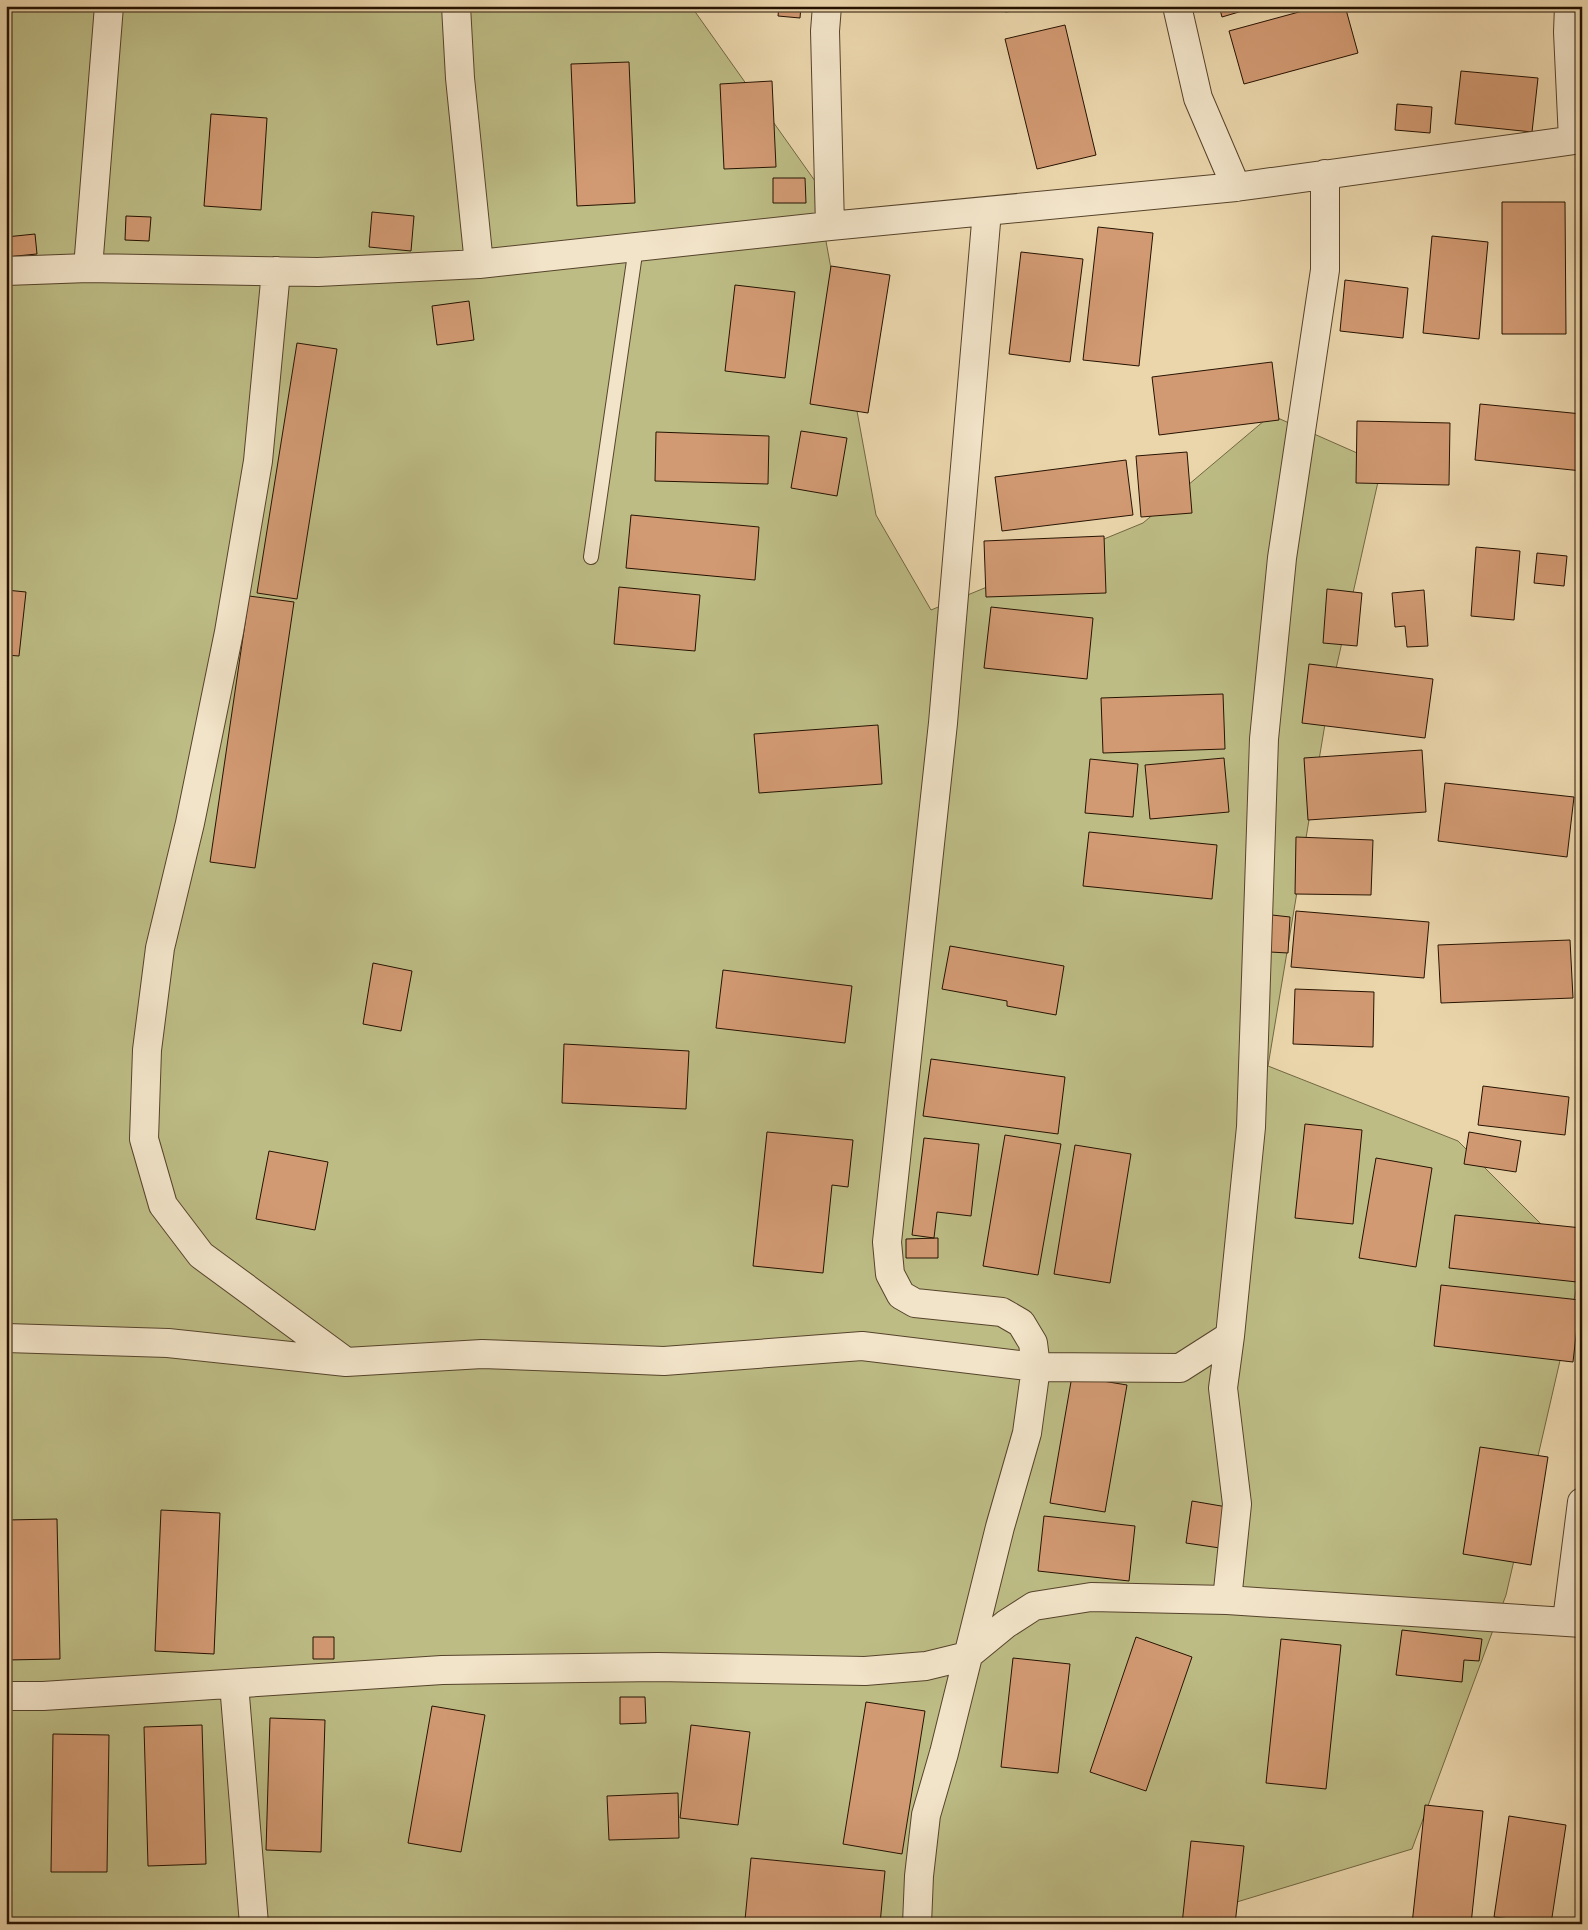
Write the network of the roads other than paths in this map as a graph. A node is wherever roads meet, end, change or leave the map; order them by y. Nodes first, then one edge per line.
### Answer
1 (109, 6) edge
2 (456, 6) edge
3 (827, 6) edge
4 (1177, 6) edge
5 (1569, 6) edge
6 (1577, 139) edge
7 (1325, 174) junction
8 (1236, 187) junction
9 (987, 211) junction
10 (830, 226) junction
11 (636, 247) junction
12 (479, 264) junction
13 (88, 268) junction
14 (6, 271) edge
15 (276, 271) junction
16 (591, 556) dead end
17 (1230, 1336) junction
18 (6, 1338) edge
19 (346, 1362) junction
20 (1036, 1366) junction
21 (1582, 1502) edge
22 (1227, 1600) junction
23 (1574, 1621) edge
24 (967, 1656) junction
25 (234, 1684) junction
26 (6, 1696) edge
27 (254, 1924) edge
28 (917, 1924) edge

1 - 13 street
2 - 12 street
3 - 10 street
4 - 8 street
5 - 6 street
6 - 7 street
7 - 8 street
7 - 17 street
8 - 9 street
9 - 10 street
9 - 20 street
10 - 11 street
11 - 12 street
11 - 16 lane
12 - 15 street
13 - 14 street
13 - 15 street
15 - 19 street
17 - 20 street
17 - 22 street
18 - 19 street
19 - 20 street
20 - 24 street
21 - 23 street
22 - 23 street
22 - 24 street
24 - 25 street
24 - 28 street
25 - 26 street
25 - 27 street

